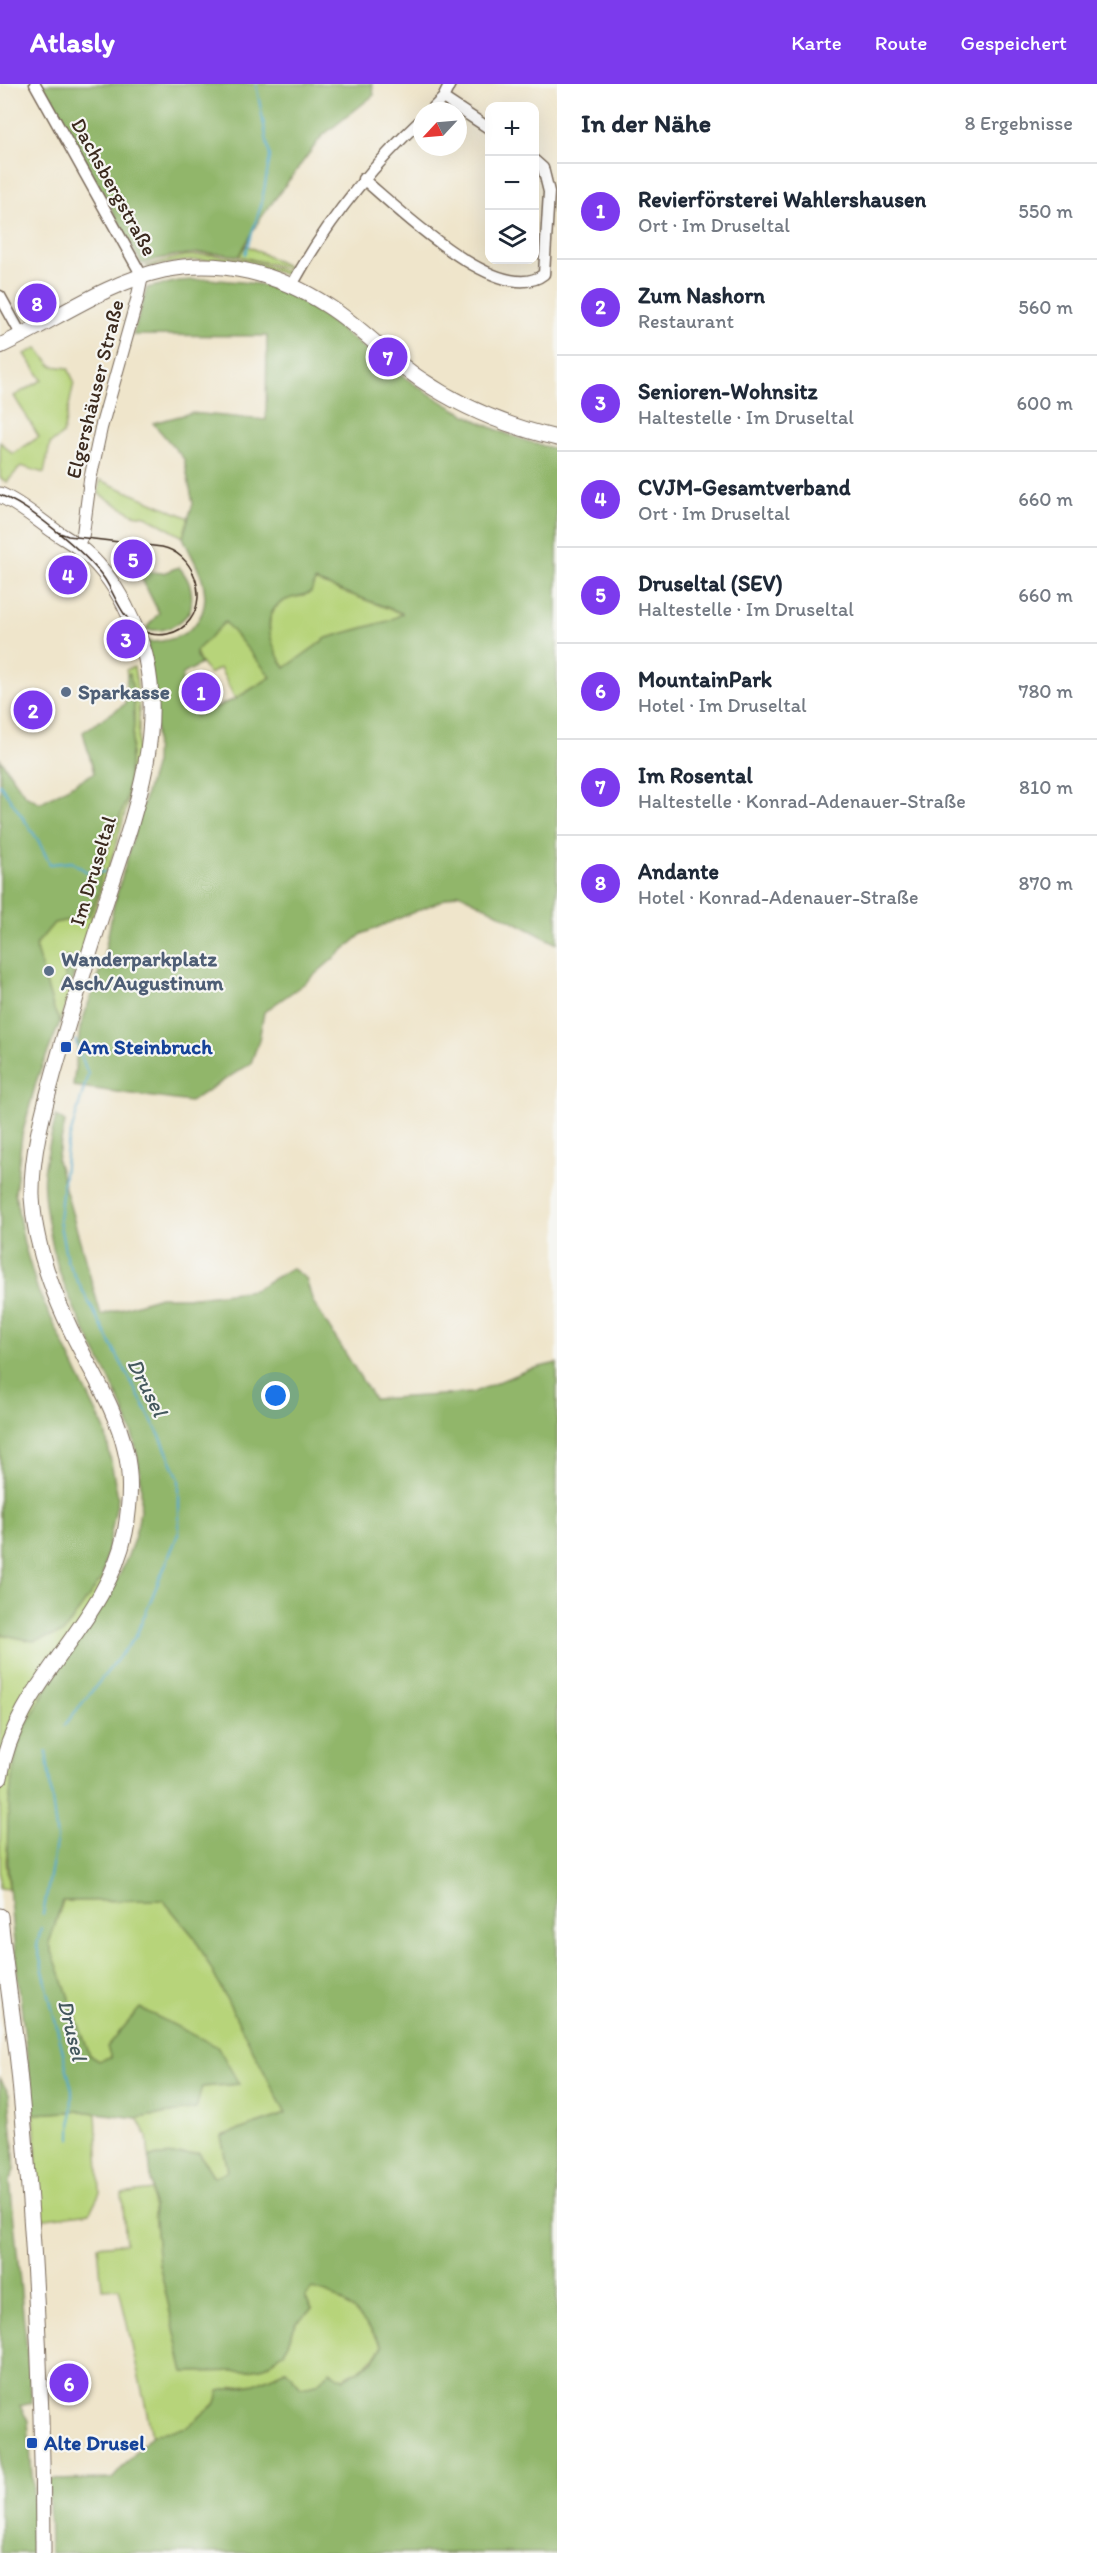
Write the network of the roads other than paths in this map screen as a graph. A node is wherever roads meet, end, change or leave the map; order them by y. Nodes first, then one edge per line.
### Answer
1 (35, 84) edge
2 (450, 84) edge
3 (443, 98) junction
4 (439, 102) edge
5 (485, 126) edge
6 (413, 128) edge
7 (539, 164) edge
8 (363, 179) junction
9 (142, 276) junction
10 (292, 285) junction
11 (0, 296) edge
12 (22, 336) junction
13 (0, 346) edge
14 (557, 438) edge
15 (0, 495) edge
16 (77, 546) junction
17 (0, 1778) edge
18 (0, 1916) edge
19 (43, 2553) edge

1 - 9 street, Dachsbergstraße
2 - 3 street
3 - 4 street
3 - 5 street
6 - 8 street
7 - 8 street
8 - 10 street
9 - 10 main road
9 - 12 main road
9 - 16 street, Elgershäuser Straße
10 - 14 main road
11 - 12 street
12 - 13 main road
15 - 16 main road, Im Druseltal
16 - 17 main road, Im Druseltal
18 - 19 main road

